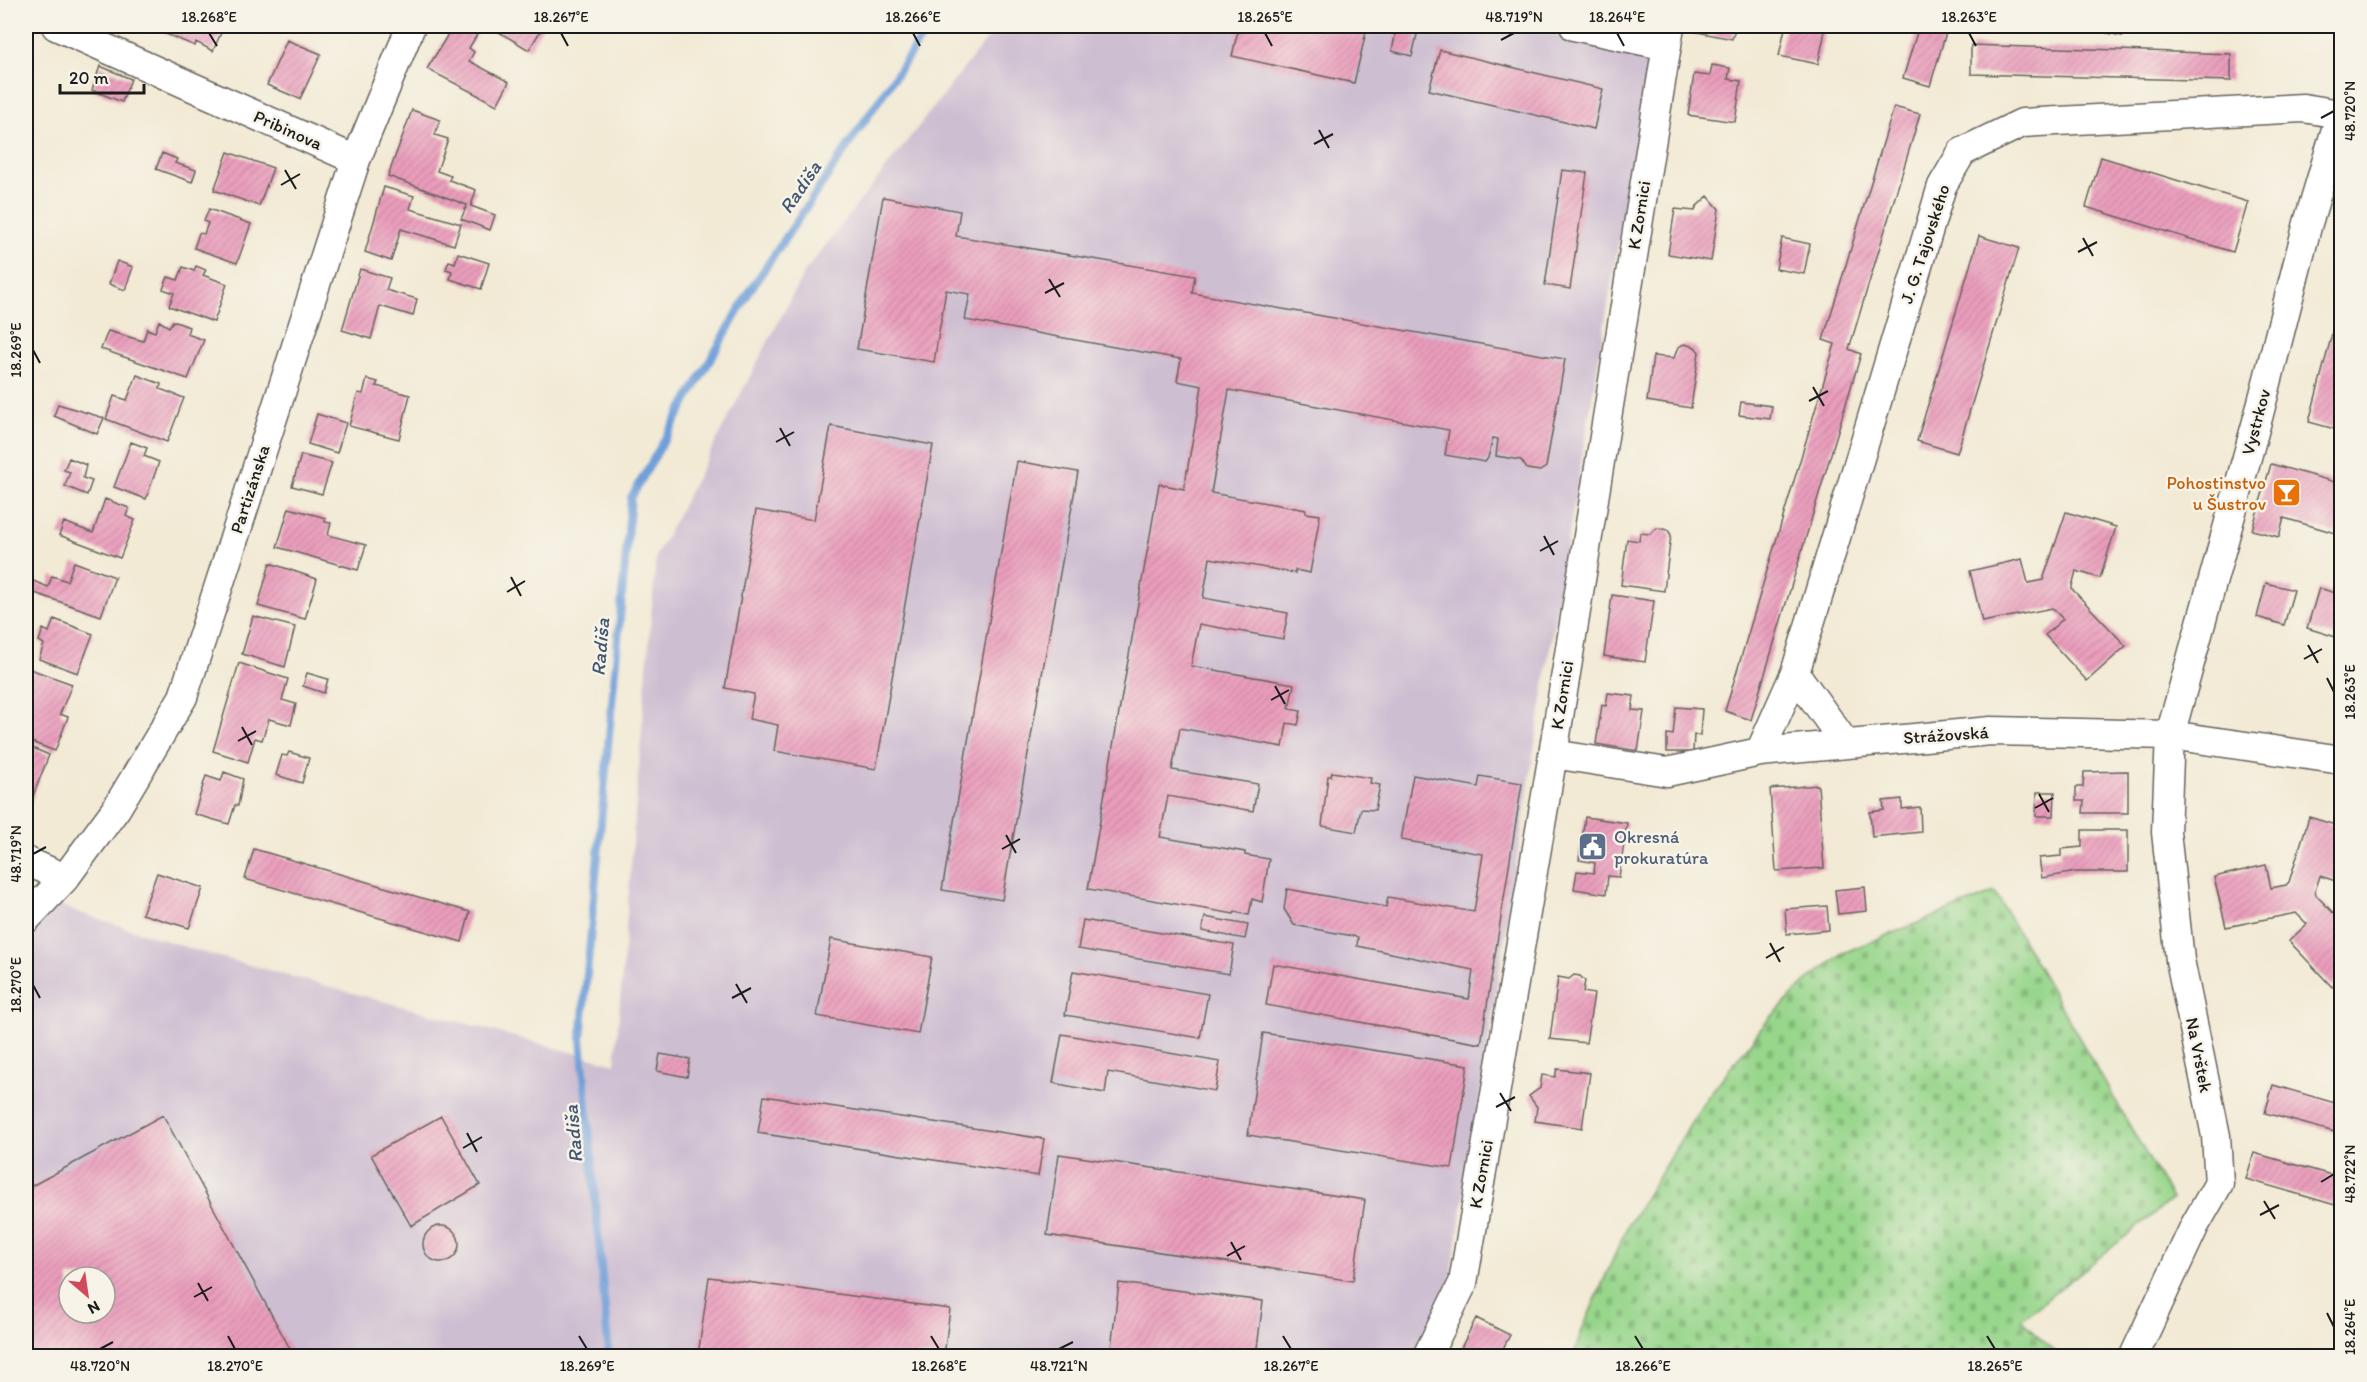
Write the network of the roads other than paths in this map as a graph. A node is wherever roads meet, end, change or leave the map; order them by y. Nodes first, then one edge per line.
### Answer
1 (56, 26) edge
2 (411, 26) edge
3 (1574, 26) edge
4 (1668, 36) edge
5 (2341, 111) edge
6 (356, 160) junction
7 (1795, 673) junction
8 (2170, 735) junction
9 (1845, 743) junction
10 (1760, 752) junction
11 (1553, 754) junction
12 (2342, 760) edge
13 (26, 861) edge
14 (65, 878) junction
15 (26, 919) edge
16 (1428, 1356) edge
17 (2134, 1356) edge

1 - 6 street, Pribinova
2 - 6 street, Partizánska
3 - 4 street
4 - 11 street, K Zornici
5 - 7 street, J. G. Tajovského
5 - 8 street, Vystrkov
6 - 14 street, Partizánska
7 - 9 street
7 - 10 street, J. G. Tajovského
8 - 9 street, Strážovská
8 - 12 street, Strážovská
8 - 17 street, Na Vrštek
9 - 10 street, Strážovská
10 - 11 street, Strážovská
11 - 16 street, K Zornici
13 - 14 street
14 - 15 street, Partizánska

